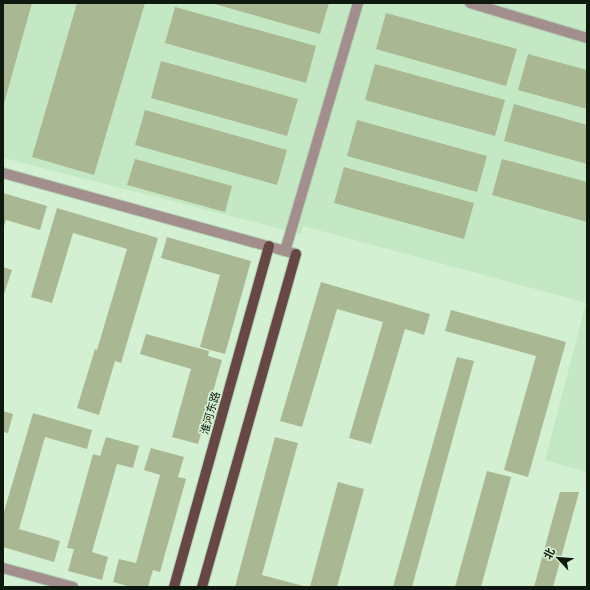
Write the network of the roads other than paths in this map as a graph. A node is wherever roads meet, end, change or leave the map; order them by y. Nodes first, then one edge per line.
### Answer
1 (358, 3) edge
2 (470, 3) edge
3 (587, 38) edge
4 (3, 173) edge
5 (269, 246) junction
6 (285, 251) junction
7 (296, 254) joint
8 (3, 568) edge
9 (73, 587) edge
10 (174, 587) edge
11 (202, 587) edge

1 - 6 street
2 - 3 street
4 - 5 street
5 - 6 street
5 - 10 main road, 淮河东路
6 - 7 street
7 - 11 main road
8 - 9 street

